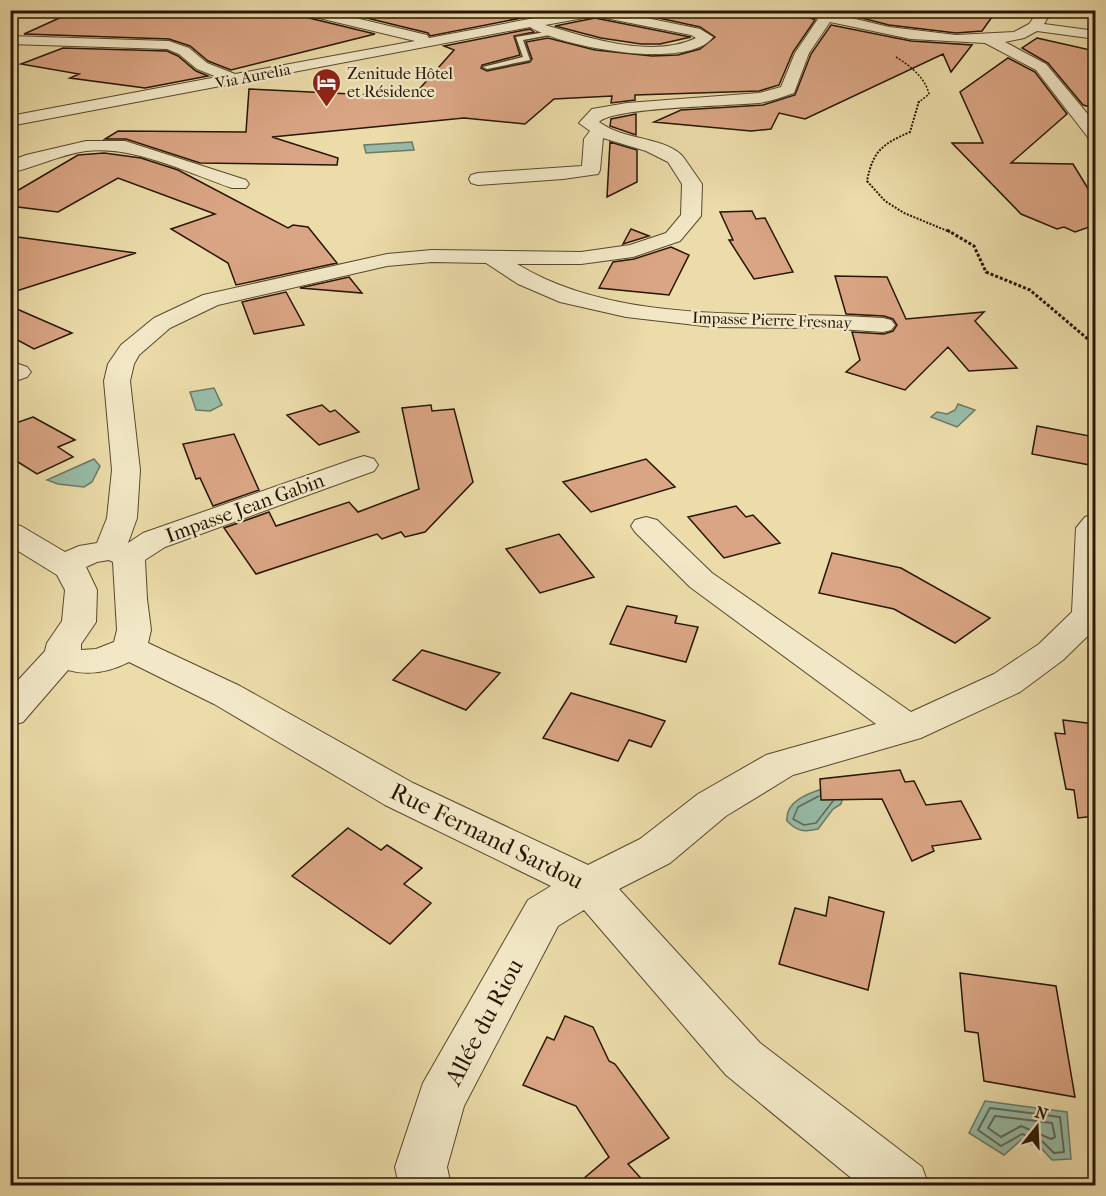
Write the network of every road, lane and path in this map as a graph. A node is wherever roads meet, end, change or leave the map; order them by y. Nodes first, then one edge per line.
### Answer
1 (303, 10) edge
2 (802, 10) edge
3 (1046, 10) edge
4 (598, 11) edge
5 (826, 17) junction
6 (530, 24) junction
7 (1035, 27) junction
8 (96, 29) dead end
9 (558, 32) junction
10 (1095, 35) edge
11 (988, 39) junction
12 (10, 40) edge
13 (432, 42) junction
14 (60, 43) junction
15 (134, 43) junction
16 (889, 52) dead end
17 (107, 56) dead end
18 (487, 67) dead end
19 (234, 80) junction
20 (10, 121) edge
21 (1092, 127) edge
22 (600, 130) junction
23 (10, 168) edge
24 (478, 179) dead end
25 (239, 184) dead end
26 (492, 258) junction
27 (883, 325) dead end
28 (1095, 346) edge
29 (10, 368) edge
30 (10, 375) edge
31 (364, 465) dead end
32 (1095, 523) edge
33 (646, 526) dead end
34 (10, 533) edge
35 (119, 554) junction
36 (70, 569) junction
37 (1092, 617) edge
38 (129, 648) junction
39 (62, 654) junction
40 (10, 713) edge
41 (908, 729) junction
42 (589, 885) junction
43 (425, 1185) edge
44 (903, 1185) edge

1 - 13 street
2 - 5 street
3 - 7 street
4 - 6 street, Via Aurelia
4 - 9 street
5 - 11 street
5 - 22 street
6 - 9 street
6 - 13 street, Via Aurelia
7 - 10 street
7 - 11 street
8 - 14 street
9 - 18 lane
11 - 21 street
12 - 14 street
13 - 19 street, Via Aurelia
14 - 15 street
15 - 17 street
15 - 19 street
16 - 28 path
19 - 20 street, Via Aurelia
22 - 24 street
22 - 26 street
23 - 25 street
26 - 27 street, Impasse Pierre Fresnay
26 - 35 street
29 - 30 street
31 - 35 street, Impasse Jean Gabin
32 - 37 street
33 - 41 street
34 - 36 street
35 - 36 street
35 - 38 street
36 - 39 street
37 - 41 street, Allée du Riou
38 - 39 street
38 - 42 street, Rue Fernand Sardou
39 - 40 street
41 - 42 street, Allée du Riou
42 - 43 street, Allée du Riou
42 - 44 street, Rue Fernand Sardou

